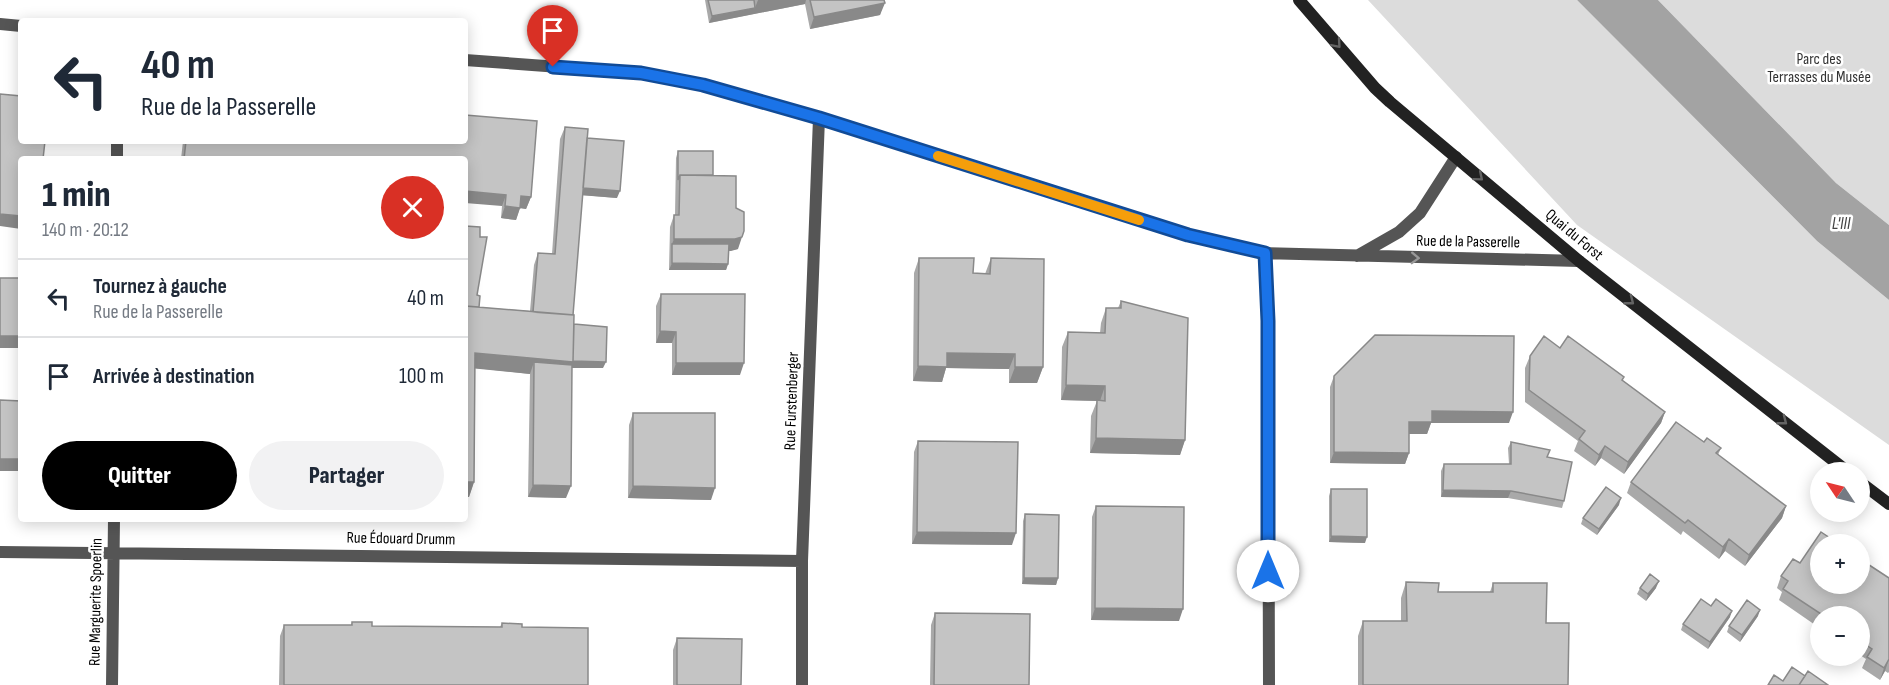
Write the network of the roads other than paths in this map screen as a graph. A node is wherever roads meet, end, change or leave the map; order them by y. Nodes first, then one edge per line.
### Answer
1 (1299, 0) edge
2 (0, 24) edge
3 (18, 26) edge
4 (468, 60) edge
5 (819, 118) junction
6 (1456, 157) junction
7 (1265, 253) junction
8 (1356, 256) junction
9 (1579, 261) junction
10 (1835, 462) edge
11 (1870, 490) edge
12 (1889, 504) edge
13 (114, 522) edge
14 (0, 552) edge
15 (113, 553) junction
16 (802, 561) junction
17 (112, 685) edge
18 (802, 685) edge
19 (1269, 685) edge

1 -> 6 street, Quai du Forst
2 - 3 street
4 - 5 street, Rue de la Passerelle
5 - 7 street, Rue de la Passerelle
5 - 16 street, Rue Furstenberger
6 - 8 street, Rue de la Passerelle
6 -> 9 street, Quai du Forst
7 - 8 street, Rue de la Passerelle
7 - 19 street
8 -> 9 street, Rue de la Passerelle
9 -> 10 street, Quai du Forst
11 - 12 street
13 - 15 street, Rue Marguerite Spoerlin
14 - 15 street, Rue Édouard Drumm
15 - 16 street, Rue Édouard Drumm
15 - 17 street, Rue Marguerite Spoerlin
16 - 18 street, Rue Furstenberger

